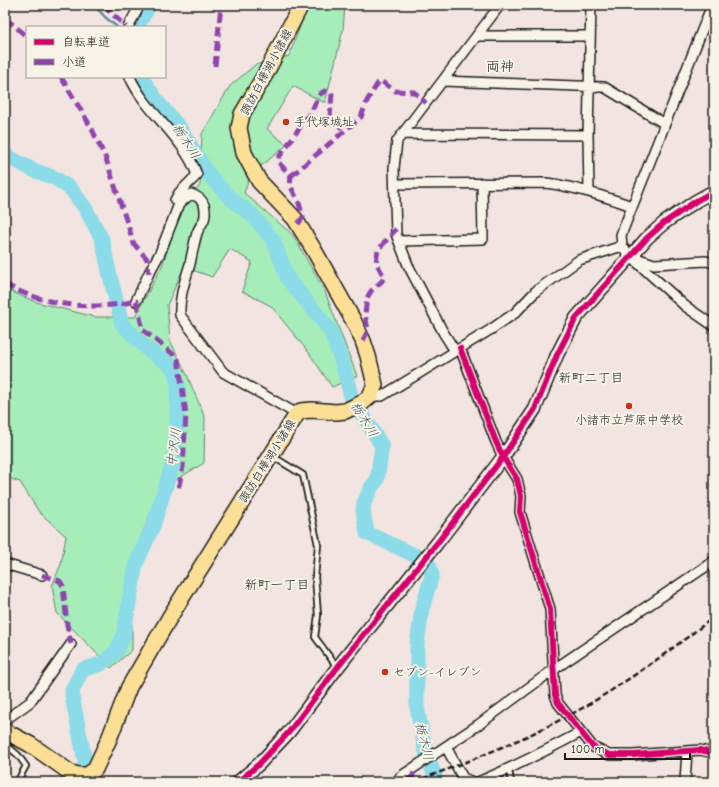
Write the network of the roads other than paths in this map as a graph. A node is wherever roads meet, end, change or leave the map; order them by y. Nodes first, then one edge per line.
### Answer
1 (140, 5) edge
2 (301, 5) edge
3 (591, 5) edge
4 (712, 5) edge
5 (496, 6) edge
6 (129, 26) edge
7 (477, 36) junction
8 (590, 36) junction
9 (130, 78) edge
10 (443, 81) junction
11 (589, 85) junction
12 (664, 124) junction
13 (403, 134) junction
14 (588, 135) junction
15 (482, 183) junction
16 (395, 184) junction
17 (589, 191) junction
18 (714, 191) edge
19 (180, 204) junction
20 (632, 206) junction
21 (399, 241) junction
22 (622, 246) junction
23 (630, 256) junction
24 (714, 263) edge
25 (136, 301) dead end
26 (714, 326) edge
27 (457, 349) junction
28 (370, 396) junction
29 (297, 414) junction
30 (271, 455) junction
31 (503, 457) junction
32 (714, 561) edge
33 (5, 564) edge
34 (42, 575) dead end
35 (71, 644) dead end
36 (337, 668) junction
37 (553, 670) junction
38 (5, 720) edge
39 (5, 730) edge
40 (581, 732) junction
41 (5, 744) edge
42 (446, 747) junction
43 (687, 751) junction
44 (714, 753) edge
45 (508, 770) junction
46 (400, 777) tunnel mouth
47 (17, 782) edge
48 (238, 782) edge
49 (473, 782) edge
50 (478, 782) edge
51 (511, 782) edge
52 (685, 782) edge

1 - 6 street
2 - 28 main road, 諏訪白樺湖小諸線
3 - 8 street
4 - 12 street
5 - 7 street
7 - 8 street
7 - 10 street
8 - 11 street
9 - 19 street
10 - 11 street
10 - 13 street
11 - 12 street
11 - 14 street
12 - 20 street
13 - 14 street
13 - 16 street
14 - 17 street
15 - 16 street
15 - 17 street
15 - 21 street
16 - 21 street
17 - 20 street
18 - 23 street
19 - 25 street
19 - 29 street
20 - 22 street
21 - 27 street
22 - 23 street
22 - 27 street
23 - 24 street
23 - 26 street
23 - 31 street
27 - 28 street
27 - 31 street
28 - 29 main road, 諏訪白樺湖小諸線
29 - 30 main road, 諏訪白樺湖小諸線
30 - 36 lane
30 - 39 main road, 諏訪白樺湖小諸線
31 - 36 street
31 - 37 street
32 - 37 street
33 - 34 street
35 - 38 street
36 - 48 street
37 - 40 street
37 - 42 street
40 - 43 street
40 - 45 street
41 - 47 lane
42 - 46 street
42 - 49 street
43 - 44 street
43 - 52 street
45 - 50 street
45 - 51 lane

